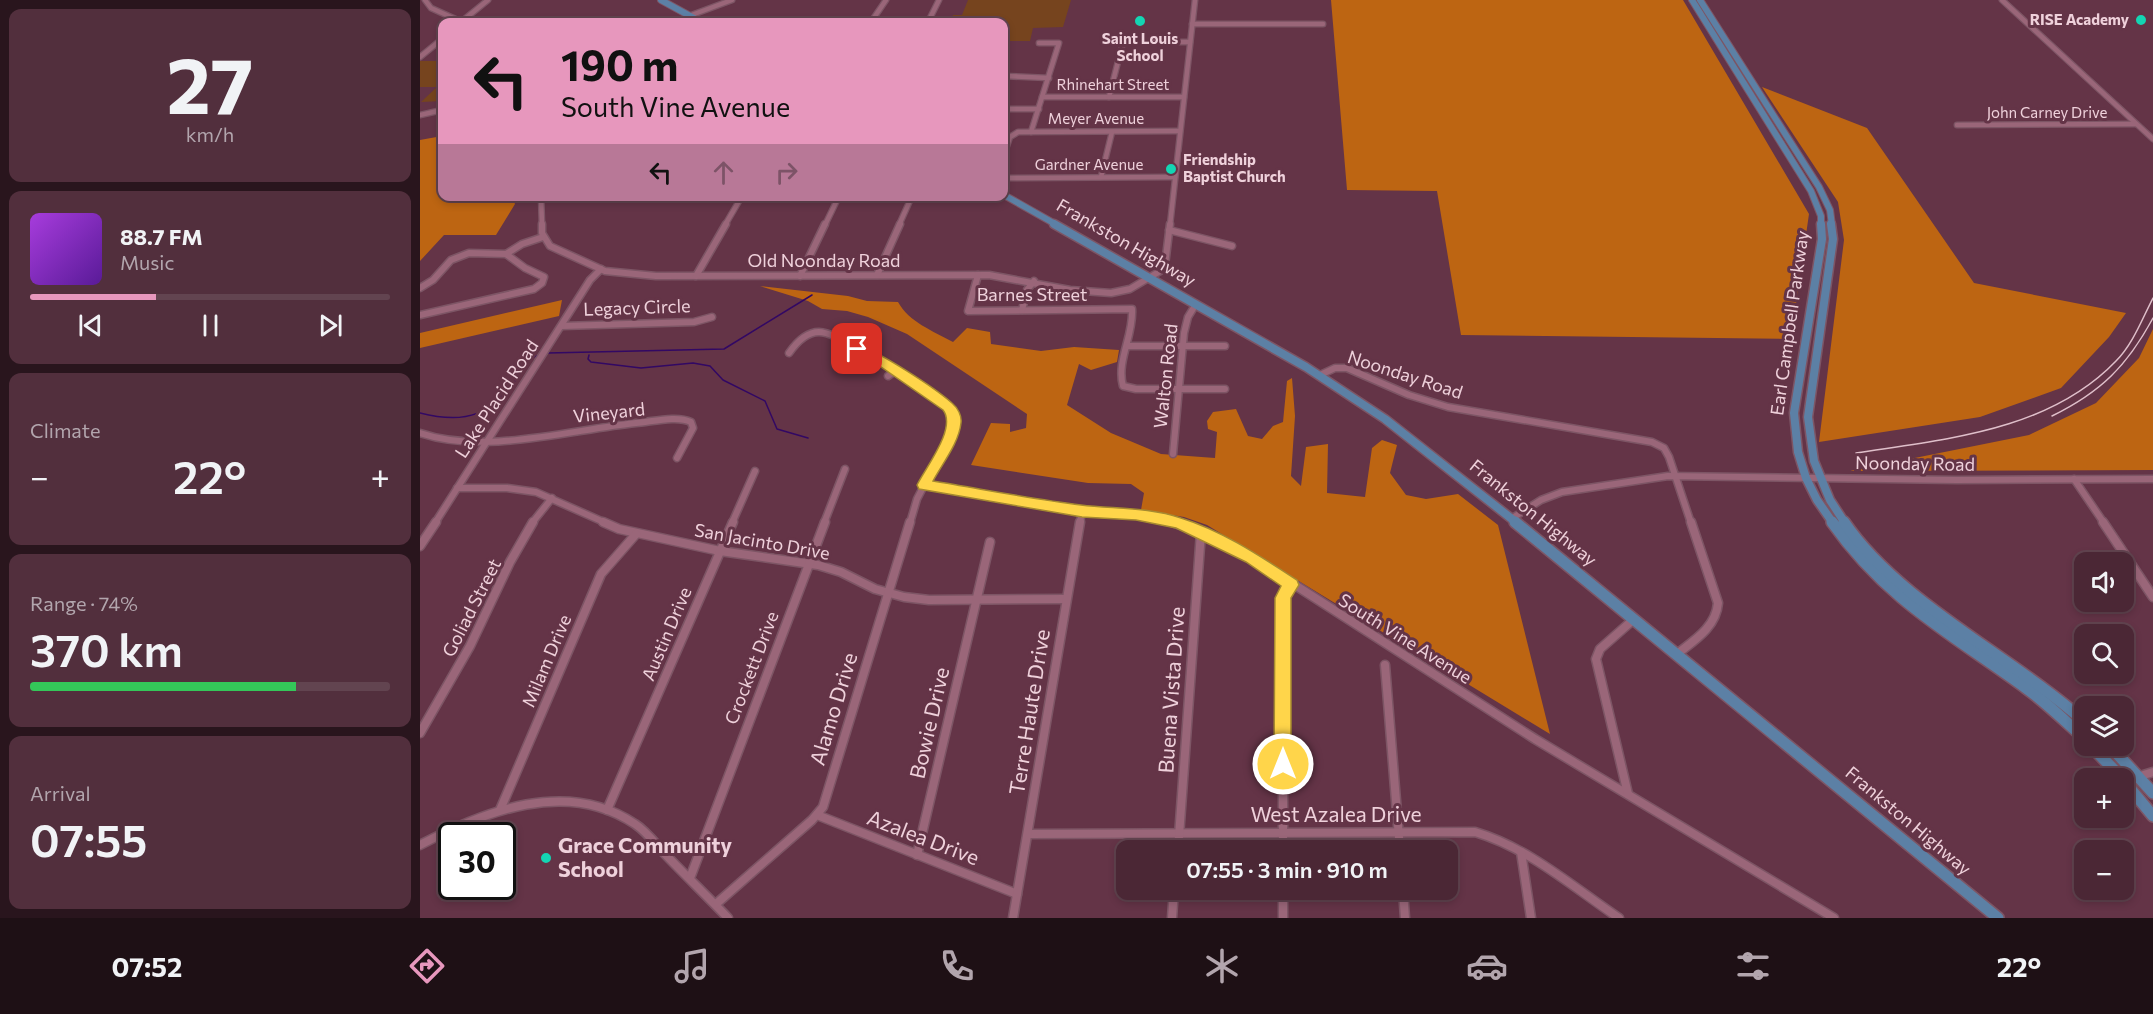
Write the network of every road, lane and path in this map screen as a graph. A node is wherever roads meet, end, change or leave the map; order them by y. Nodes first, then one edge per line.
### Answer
1 (425, 0) edge
2 (488, 0) edge
3 (661, 0) edge
4 (732, 0) edge
5 (886, 0) edge
6 (939, 0) edge
7 (1195, 0) edge
8 (1692, 0) edge
9 (1700, 0) edge
10 (2002, 0) edge
11 (690, 16) junction
12 (453, 18) edge
13 (467, 18) edge
14 (693, 18) edge
15 (874, 18) edge
16 (930, 18) edge
17 (1192, 24) junction
18 (1323, 24) dead end
19 (1717, 33) junction
20 (438, 42) edge
21 (1190, 42) junction
22 (1040, 43) dead end
23 (420, 57) edge
24 (1008, 76) edge
25 (1049, 78) junction
26 (1042, 97) junction
27 (1109, 97) junction
28 (1184, 97) junction
29 (1008, 109) edge
30 (1039, 109) junction
31 (438, 111) edge
32 (420, 116) edge
33 (2136, 124) junction
34 (1958, 125) dead end
35 (1180, 131) junction
36 (1031, 132) junction
37 (1112, 132) junction
38 (2153, 138) edge
39 (1008, 143) edge
40 (1101, 177) junction
41 (1175, 177) junction
42 (1008, 178) edge
43 (1814, 196) junction
44 (1008, 197) edge
45 (1824, 197) junction
46 (541, 201) edge
47 (738, 201) edge
48 (837, 201) edge
49 (910, 201) edge
50 (1169, 230) junction
51 (543, 237) junction
52 (1232, 246) dead end
53 (506, 254) junction
54 (601, 269) junction
55 (877, 275) junction
56 (978, 275) junction
57 (696, 276) junction
58 (800, 276) junction
59 (1151, 279) junction
60 (1034, 281) junction
61 (420, 288) edge
62 (1196, 304) junction
63 (1022, 310) junction
64 (420, 315) edge
65 (712, 317) dead end
66 (562, 326) junction
67 (1128, 346) junction
68 (1182, 346) junction
69 (1226, 346) dead end
70 (789, 353) dead end
71 (895, 371) junction
72 (1320, 375) junction
73 (888, 376) dead end
74 (1123, 386) joint
75 (1179, 387) junction
76 (1225, 389) dead end
77 (420, 433) edge
78 (489, 440) junction
79 (1173, 454) dead end
80 (677, 458) dead end
81 (845, 469) dead end
82 (755, 471) dead end
83 (1676, 475) junction
84 (1806, 478) junction
85 (1820, 478) junction
86 (2074, 479) junction
87 (2153, 479) edge
88 (924, 485) junction
89 (457, 488) junction
90 (552, 498) junction
91 (1082, 511) junction
92 (1511, 519) junction
93 (1202, 532) junction
94 (636, 534) junction
95 (990, 542) dead end
96 (420, 546) edge
97 (720, 551) junction
98 (809, 563) junction
99 (1291, 585) junction
100 (888, 594) junction
101 (2153, 597) edge
102 (978, 599) junction
103 (1066, 599) junction
104 (1634, 619) junction
105 (1951, 623) junction
106 (1944, 632) junction
107 (1677, 654) junction
108 (1385, 665) dead end
109 (2074, 713) edge
110 (2074, 729) edge
111 (420, 733) edge
112 (2100, 756) edge
113 (2120, 756) edge
114 (2112, 768) edge
115 (2153, 771) edge
116 (2138, 775) junction
117 (2134, 776) edge
118 (2134, 793) edge
119 (2153, 793) edge
120 (1628, 794) junction
121 (500, 810) junction
122 (608, 810) junction
123 (817, 815) junction
124 (2153, 816) edge
125 (1179, 833) junction
126 (1398, 833) junction
127 (1029, 834) junction
128 (1283, 835) junction
129 (1179, 840) edge
130 (1283, 840) edge
131 (1399, 840) edge
132 (420, 844) edge
133 (1521, 852) junction
134 (917, 855) junction
135 (690, 878) junction
136 (1017, 894) junction
137 (1173, 900) edge
138 (1283, 900) edge
139 (1404, 900) edge
140 (716, 904) junction
141 (728, 918) edge
142 (1013, 918) edge
143 (1172, 918) edge
144 (1283, 918) edge
145 (1405, 918) edge
146 (1531, 918) edge
147 (1618, 918) edge
148 (1834, 918) edge
149 (1998, 918) edge

1 - 12 street
2 - 13 street
3 - 11 main road
4 - 11 street
5 - 15 street
6 - 16 street
7 - 17 street
8 - 19 main road, Earl Campbell Parkway
9 - 19 main road, Earl Campbell Parkway
10 - 33 street
11 - 14 main road
17 - 18 street
17 - 21 street
19 - 43 main road, Earl Campbell Parkway
19 - 45 main road, Earl Campbell Parkway
20 - 23 street
21 - 27 street
21 - 28 street
22 - 25 street
24 - 25 street
25 - 26 street
26 - 27 street, Rhinehart Street
26 - 30 street
27 - 28 street, Rhinehart Street
28 - 35 street
29 - 30 street, Rhinehart Street
30 - 36 street
31 - 32 street
33 - 34 street, John Carney Drive
33 - 38 street
35 - 37 street, Meyer Avenue
35 - 41 street
36 - 37 street, Meyer Avenue
36 - 39 street, Meyer Avenue
37 - 40 street
40 - 41 street, Gardner Avenue
40 - 42 street, Gardner Avenue
41 - 50 street
43 - 45 main road
43 - 84 main road, Earl Campbell Parkway
44 - 59 main road, Frankston Highway
45 - 85 main road, Earl Campbell Parkway
46 - 51 street
47 - 57 street
48 - 58 street
49 - 55 street
50 - 52 street
50 - 59 street
51 - 53 street
51 - 54 street, Old Noonday Road
53 - 61 street
53 - 64 street
54 - 57 street, Old Noonday Road
54 - 66 street, Lake Placid Road
55 - 56 street, Old Noonday Road
55 - 58 street, Old Noonday Road
56 - 60 street, Old Noonday Road
56 - 63 street, Barnes Street
57 - 58 street, Old Noonday Road
59 - 60 street, Old Noonday Road
59 - 62 main road, Frankston Highway
60 - 63 street
62 - 68 street, Walton Road
62 - 72 main road, Frankston Highway
63 - 67 street, Barnes Street
65 - 66 street, Legacy Circle
66 - 78 street, Lake Placid Road
67 - 68 street
67 - 74 street
68 - 69 street
68 - 75 street, Walton Road
70 - 71 street
71 - 73 street
71 - 88 street, Alamo Drive
72 - 83 street, Noonday Road
72 - 92 main road, Frankston Highway
74 - 75 street
75 - 76 street
75 - 79 street, Walton Road
77 - 78 street
78 - 80 street, Vineyard
78 - 89 street, Lake Placid Road
81 - 98 street, Crockett Drive
82 - 97 street, Austin Drive
83 - 84 street, Noonday Road
83 - 92 street, Noonday Road
83 - 107 street
84 - 85 street, Noonday Road
84 - 106 main road, Earl Campbell Parkway
85 - 86 street, Noonday Road
85 - 105 main road, Earl Campbell Parkway
86 - 87 street, Noonday Road
86 - 101 street
88 - 91 street, South Vine Avenue
88 - 100 street, Alamo Drive
89 - 90 street, San Jacinto Drive
89 - 96 street, Lake Placid Road
90 - 94 street, San Jacinto Drive
90 - 111 street, Goliad Street
91 - 93 street, South Vine Avenue
91 - 103 street, Terre Haute Drive
92 - 104 main road, Frankston Highway
93 - 99 street, South Vine Avenue
93 - 125 street, Buena Vista Drive
94 - 97 street, San Jacinto Drive
94 - 121 street, Milam Drive
95 - 102 street, Bowie Drive
97 - 98 street, San Jacinto Drive
97 - 122 street, Austin Drive
98 - 100 street, San Jacinto Drive
98 - 135 street, Crockett Drive
99 - 120 street, South Vine Avenue
99 - 128 street
100 - 102 street, San Jacinto Drive
100 - 123 street, Alamo Drive
102 - 103 street, San Jacinto Drive
102 - 134 street, Bowie Drive
103 - 127 street, Terre Haute Drive
104 - 107 main road, Frankston Highway
104 - 120 street
105 - 106 main road
105 - 109 main road, Earl Campbell Parkway
106 - 110 main road, Earl Campbell Parkway
107 - 149 main road, Frankston Highway
108 - 126 street
112 - 114 main road
113 - 116 main road
115 - 116 street
116 - 117 street
116 - 119 main road
118 - 124 main road
120 - 148 street, South Vine Avenue
121 - 122 street
121 - 132 street
122 - 135 street
123 - 134 street, Azalea Drive
123 - 140 street, Alamo Drive
125 - 127 street, West Azalea Drive
125 - 128 street, West Azalea Drive
125 - 129 street, Buena Vista Drive
126 - 128 street, West Azalea Drive
126 - 131 street
126 - 133 street, West Azalea Drive
127 - 136 street, Terre Haute Drive
128 - 130 street
133 - 146 street
133 - 147 street, West Azalea Drive
134 - 136 street, Azalea Drive
135 - 140 street
136 - 142 street, Terre Haute Drive
137 - 143 street
138 - 144 street
139 - 145 street
140 - 141 street

